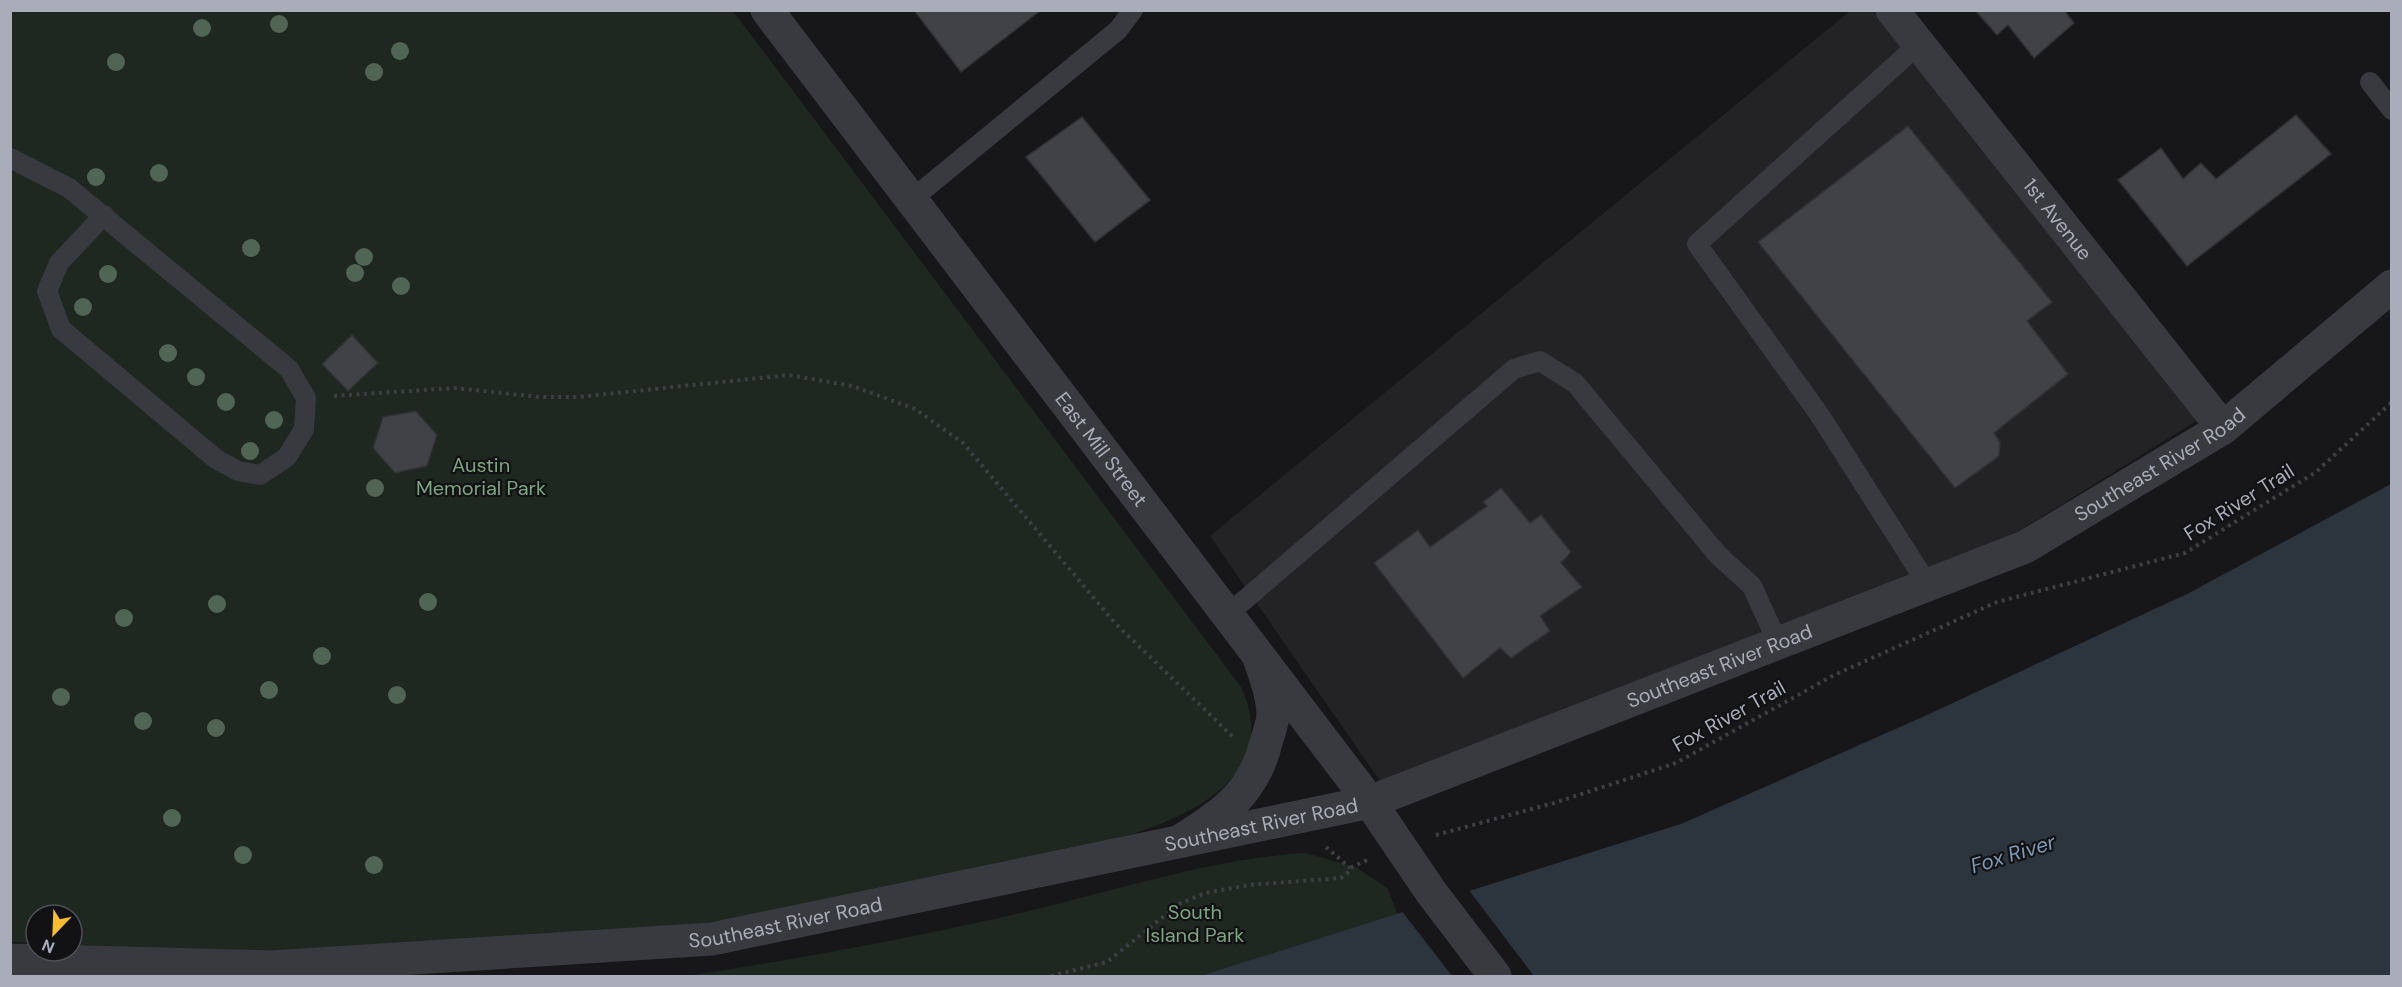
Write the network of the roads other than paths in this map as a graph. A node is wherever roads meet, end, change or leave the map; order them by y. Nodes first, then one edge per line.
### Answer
1 (767, 10) edge
2 (1133, 10) edge
3 (1892, 10) edge
4 (1919, 44) junction
5 (2370, 82) dead end
6 (2391, 110) edge
7 (10, 158) edge
8 (911, 200) junction
9 (104, 215) junction
10 (2391, 286) edge
11 (2223, 428) junction
12 (1928, 585) junction
13 (1227, 615) junction
14 (1778, 643) junction
15 (1259, 657) junction
16 (1370, 802) junction
17 (1177, 842) junction
18 (10, 960) edge
19 (269, 972) edge
20 (1495, 976) edge

1 - 8 street, East Mill Street
2 - 8 lane
3 - 4 street, 1st Avenue
4 - 11 street, 1st Avenue
4 - 12 lane
5 - 6 lane
7 - 9 lane
8 - 13 street, East Mill Street
9 - 9 lane
10 - 11 street, Southeast River Road
11 - 12 street, Southeast River Road
12 - 14 street, Southeast River Road
13 - 14 lane
13 - 15 street, East Mill Street
14 - 16 street, Southeast River Road
15 - 16 street, East Mill Street
15 - 17 street
16 - 17 street, Southeast River Road
16 - 20 street, East Mill Street
17 - 19 street, Southeast River Road
18 - 19 street, Southeast River Road

